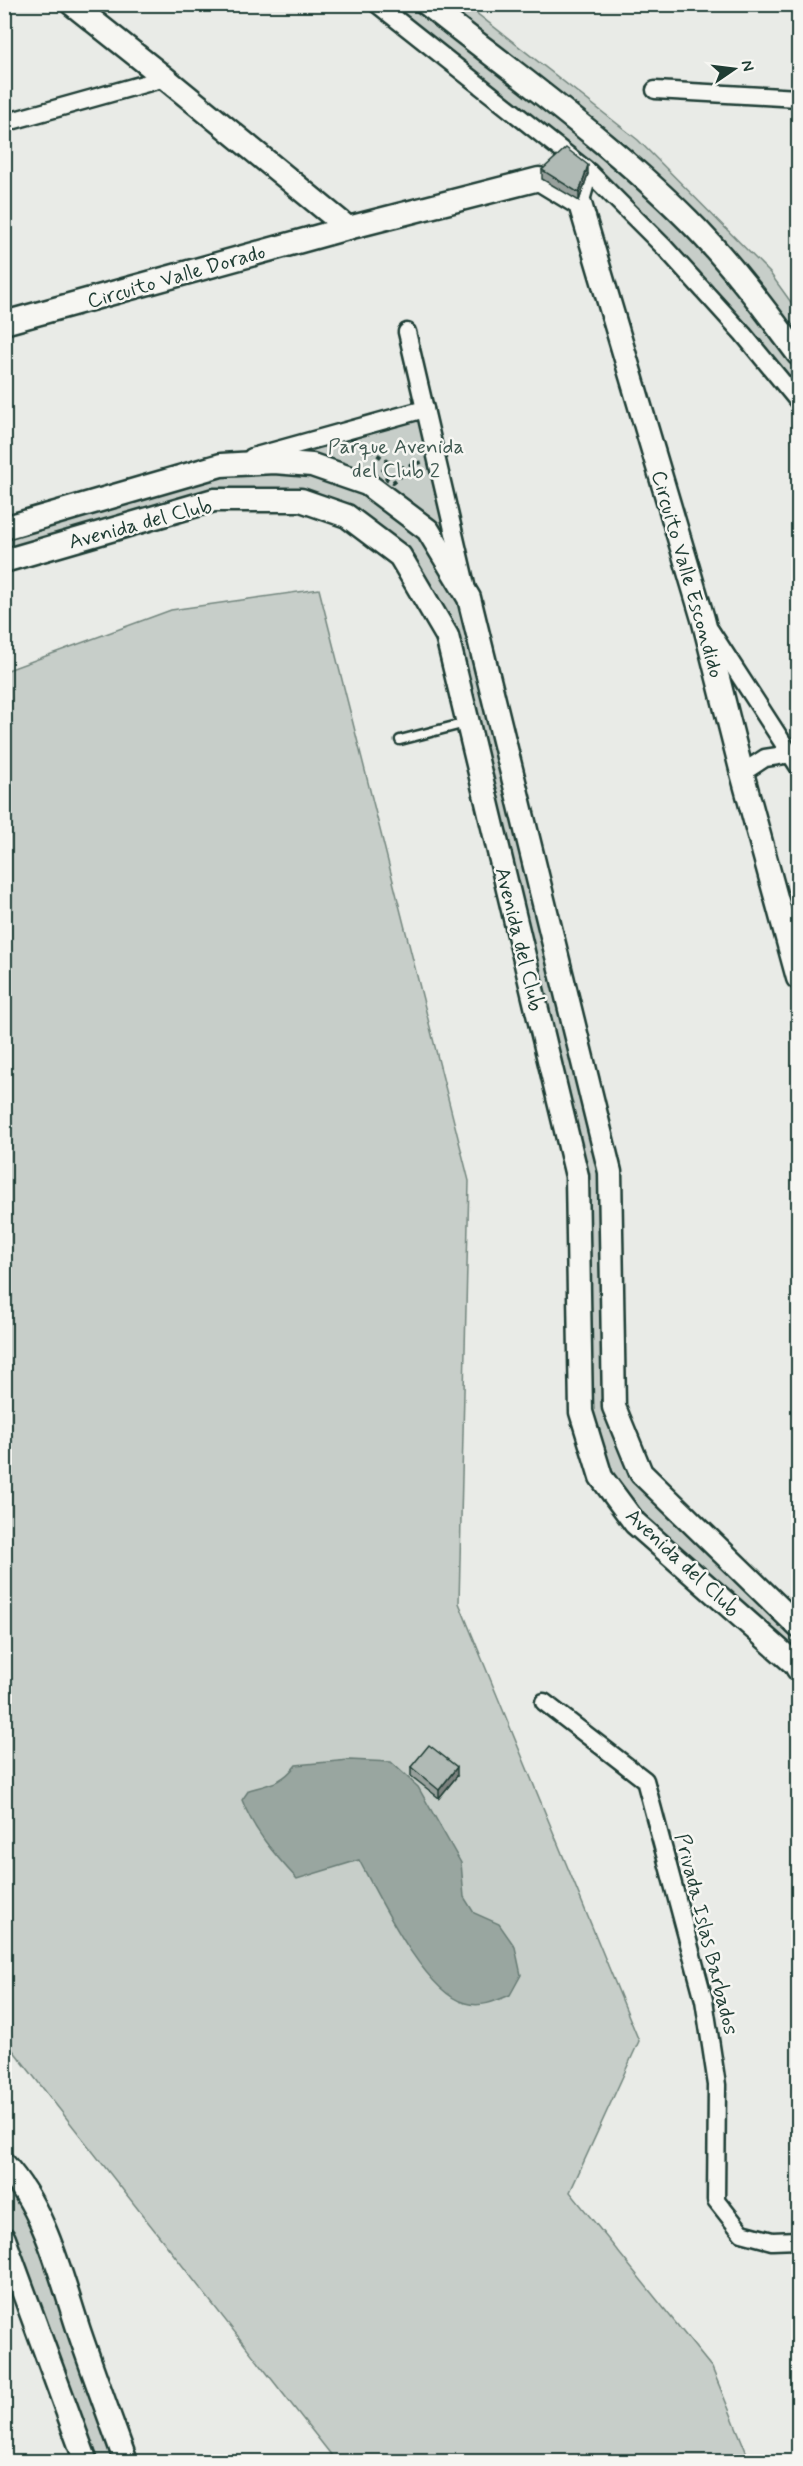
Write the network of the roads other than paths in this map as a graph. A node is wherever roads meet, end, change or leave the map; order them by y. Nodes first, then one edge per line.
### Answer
1 (72, 4) edge
2 (377, 4) edge
3 (427, 4) edge
4 (165, 78) junction
5 (655, 90) dead end
6 (798, 98) edge
7 (4, 123) edge
8 (567, 154) junction
9 (590, 172) junction
10 (539, 179) junction
11 (580, 204) junction
12 (348, 228) junction
13 (4, 323) edge
14 (407, 332) dead end
15 (798, 354) edge
16 (798, 401) edge
17 (425, 410) junction
18 (221, 465) junction
19 (4, 528) edge
20 (4, 561) edge
21 (469, 598) junction
22 (703, 619) junction
23 (477, 628) junction
24 (447, 636) junction
25 (467, 723) junction
26 (400, 740) dead end
27 (795, 760) edge
28 (742, 773) junction
29 (798, 978) edge
30 (798, 1626) edge
31 (798, 1669) edge
32 (544, 1702) dead end
33 (4, 2164) edge
34 (4, 2239) edge
35 (798, 2240) edge
36 (86, 2462) edge
37 (126, 2462) edge

1 - 4 street
2 - 8 street
3 - 15 street
4 - 7 street
4 - 12 street
5 - 6 street
8 - 9 street
8 - 10 street, Circuito Valle Dorado
9 - 11 street
9 - 16 street
10 - 11 street
10 - 12 street, Circuito Valle Dorado
11 - 22 street, Circuito Valle Escondido
12 - 13 street, Circuito Valle Dorado
14 - 17 street, Avenida del Club
17 - 18 street, Avenida del Club
17 - 21 street, Avenida del Club
18 - 19 street, Avenida del Club
18 - 21 street, Avenida del Club
20 - 24 street, Avenida del Club
21 - 23 street, Avenida del Club
22 - 27 street
22 - 28 street, Circuito Valle Escondido
23 - 24 street
23 - 30 street, Avenida del Club
24 - 25 street, Avenida del Club
25 - 26 lane
25 - 31 street, Avenida del Club
27 - 28 street
28 - 29 street, Circuito Valle Escondido
32 - 35 street, Privada Islas Barbados
33 - 37 street
34 - 36 street

